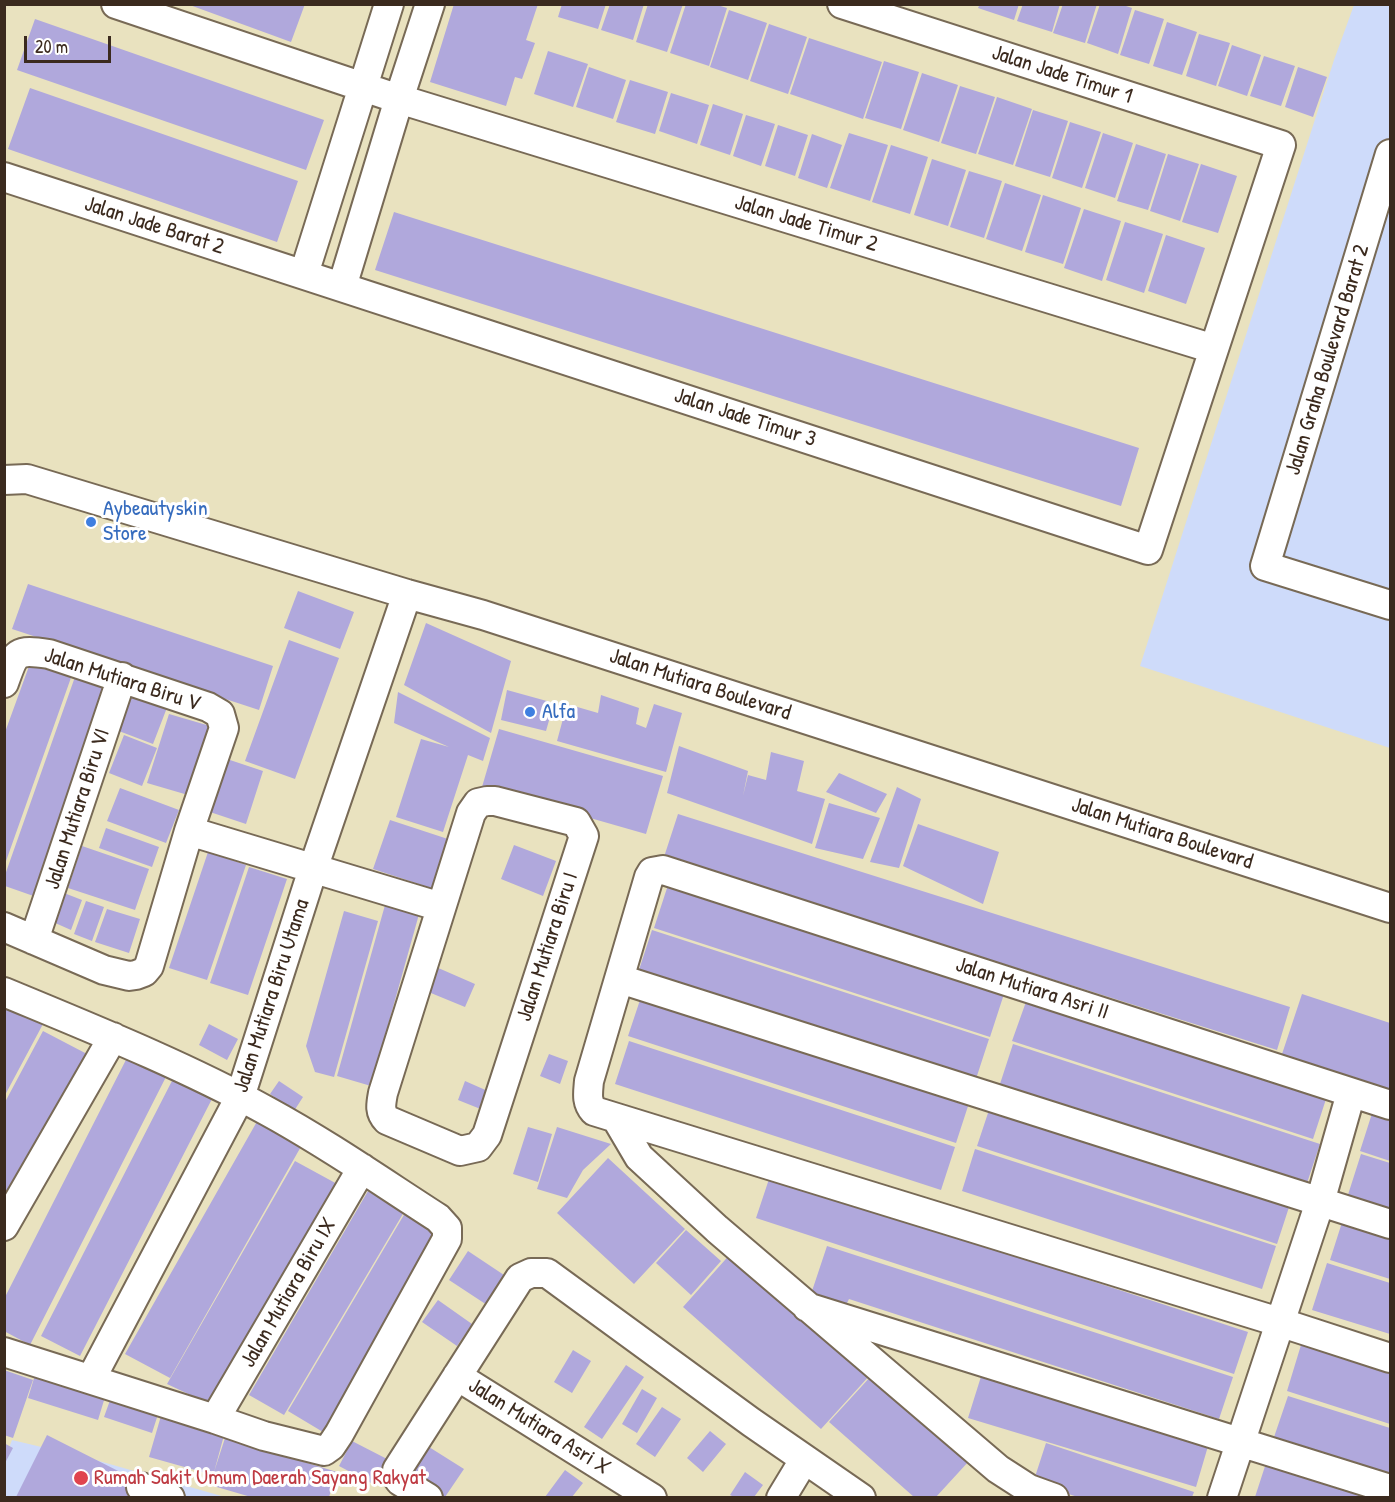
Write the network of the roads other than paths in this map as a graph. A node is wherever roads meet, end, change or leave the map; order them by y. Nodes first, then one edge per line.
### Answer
1 (116, 4) edge
2 (389, 4) edge
3 (430, 4) edge
4 (842, 4) edge
5 (362, 86) junction
6 (399, 99) junction
7 (1390, 154) edge
8 (4, 177) edge
9 (304, 274) junction
10 (342, 287) junction
11 (1214, 349) junction
12 (4, 480) edge
13 (407, 594) junction
14 (1390, 605) edge
15 (8, 673) edge
16 (122, 677) junction
17 (189, 831) junction
18 (313, 869) junction
19 (441, 907) junction
20 (1390, 908) edge
21 (4, 927) edge
22 (34, 940) junction
23 (620, 979) junction
24 (4, 992) edge
25 (114, 1037) junction
26 (1351, 1093) junction
27 (240, 1097) junction
28 (1390, 1105) edge
29 (616, 1118) junction
30 (362, 1168) junction
31 (1320, 1202) junction
32 (1390, 1224) edge
33 (4, 1226) edge
34 (807, 1307) junction
35 (1280, 1322) junction
36 (4, 1352) edge
37 (1390, 1358) edge
38 (457, 1376) junction
39 (90, 1379) junction
40 (216, 1419) junction
41 (1240, 1443) junction
42 (804, 1460) junction
43 (141, 1487) dead end
44 (1390, 1489) edge
45 (170, 1497) edge
46 (428, 1497) edge
47 (652, 1497) edge
48 (781, 1497) edge
49 (861, 1497) edge
50 (1054, 1497) edge
51 (1222, 1497) edge

1 - 5 street, Jalan Jade Timur 2
2 - 5 street
3 - 6 street
4 - 11 street, Jalan Jade Timur 1
5 - 6 street, Jalan Jade Timur 2
5 - 9 street
6 - 10 street
6 - 11 street, Jalan Jade Timur 2
7 - 14 street, Jalan Graha Boulevard Barat 2
8 - 9 street, Jalan Jade Barat 2
9 - 10 street, Jalan Jade Barat 2
10 - 11 street, Jalan Jade Timur 3
12 - 13 street, Jalan Mutiara Boulevard
13 - 18 street, Jalan Mutiara Biru Utama
13 - 20 street, Jalan Mutiara Boulevard
15 - 16 street, Jalan Mutiara Biru V
16 - 17 street, Jalan Mutiara Biru V
16 - 22 street, Jalan Mutiara Biru VI
17 - 18 street
17 - 22 street
18 - 19 street
18 - 27 street, Jalan Mutiara Biru Utama
19 - 19 street, Jalan Mutiara Biru I
21 - 22 street
23 - 26 street, Jalan Mutiara Asri II
23 - 29 street
23 - 31 street
24 - 25 street
25 - 27 street
25 - 33 street
26 - 28 street, Jalan Mutiara Asri II
26 - 31 street
27 - 30 street
27 - 39 street, Jalan Mutiara Biru Utama
29 - 34 street
29 - 35 street
30 - 40 street, Jalan Mutiara Biru IX
30 - 40 street
31 - 32 street
31 - 35 street
34 - 41 street
34 - 50 street
35 - 37 street
35 - 41 street
36 - 39 street
38 - 42 street
38 - 46 street
38 - 47 street, Jalan Mutiara Asri X
39 - 40 street
41 - 44 street
41 - 51 street
42 - 48 street
42 - 49 street
43 - 45 street

